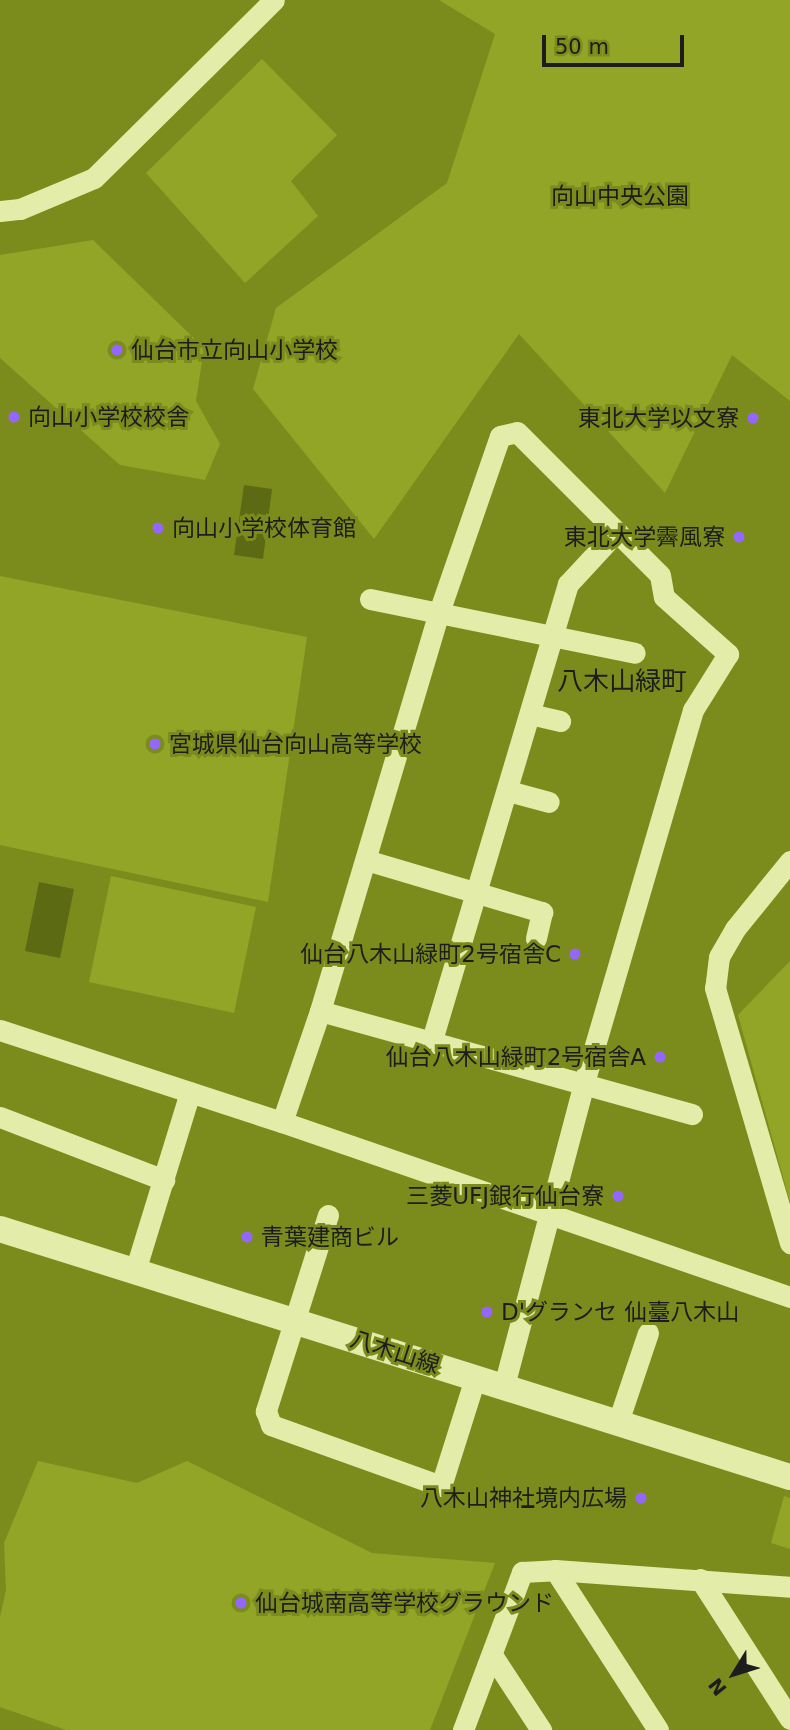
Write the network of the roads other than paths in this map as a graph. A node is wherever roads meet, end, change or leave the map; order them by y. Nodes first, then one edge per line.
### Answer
1 (274, 0) edge
2 (0, 211) edge
3 (617, 531) junction
4 (370, 599) dead end
5 (438, 615) junction
6 (552, 637) junction
7 (635, 653) dead end
8 (530, 714) junction
9 (560, 721) dead end
10 (508, 791) junction
11 (549, 802) dead end
12 (366, 860) junction
13 (790, 861) edge
14 (477, 892) junction
15 (536, 938) dead end
16 (320, 1011) junction
17 (0, 1030) edge
18 (432, 1040) junction
19 (584, 1083) junction
20 (190, 1092) junction
21 (692, 1114) dead end
22 (0, 1116) edge
23 (282, 1122) junction
24 (164, 1180) junction
25 (549, 1212) junction
26 (328, 1215) dead end
27 (0, 1230) edge
28 (790, 1243) edge
29 (135, 1271) junction
30 (790, 1297) edge
31 (294, 1321) junction
32 (648, 1332) dead end
33 (475, 1378) junction
34 (503, 1386) junction
35 (618, 1422) junction
36 (790, 1477) edge
37 (555, 1570) junction
38 (700, 1580) junction
39 (790, 1587) edge
40 (492, 1655) junction
41 (790, 1719) edge
42 (463, 1730) edge
43 (541, 1730) edge
44 (658, 1730) edge

1 - 2 street
3 - 5 street
3 - 6 street
3 - 19 street
4 - 5 street
5 - 6 street
5 - 12 street
6 - 7 street
6 - 8 street
8 - 9 street
8 - 10 street
10 - 11 street
10 - 14 street
12 - 14 street
12 - 16 street
13 - 28 street
14 - 15 street
14 - 18 street
16 - 18 street
16 - 23 street
17 - 20 street
18 - 19 street
19 - 21 street
19 - 25 street
20 - 23 street
20 - 24 street
22 - 24 street
23 - 25 street
24 - 29 street
25 - 30 street
25 - 34 street
26 - 31 street
27 - 29 street, 八木山線
29 - 31 street, 八木山線
31 - 33 street, 八木山線
31 - 33 street
32 - 35 street
33 - 34 street, 八木山線
34 - 35 street, 八木山線
35 - 36 street, 八木山線
37 - 38 street
37 - 40 street
37 - 44 street
38 - 39 street
38 - 41 street
40 - 42 street
40 - 43 street

